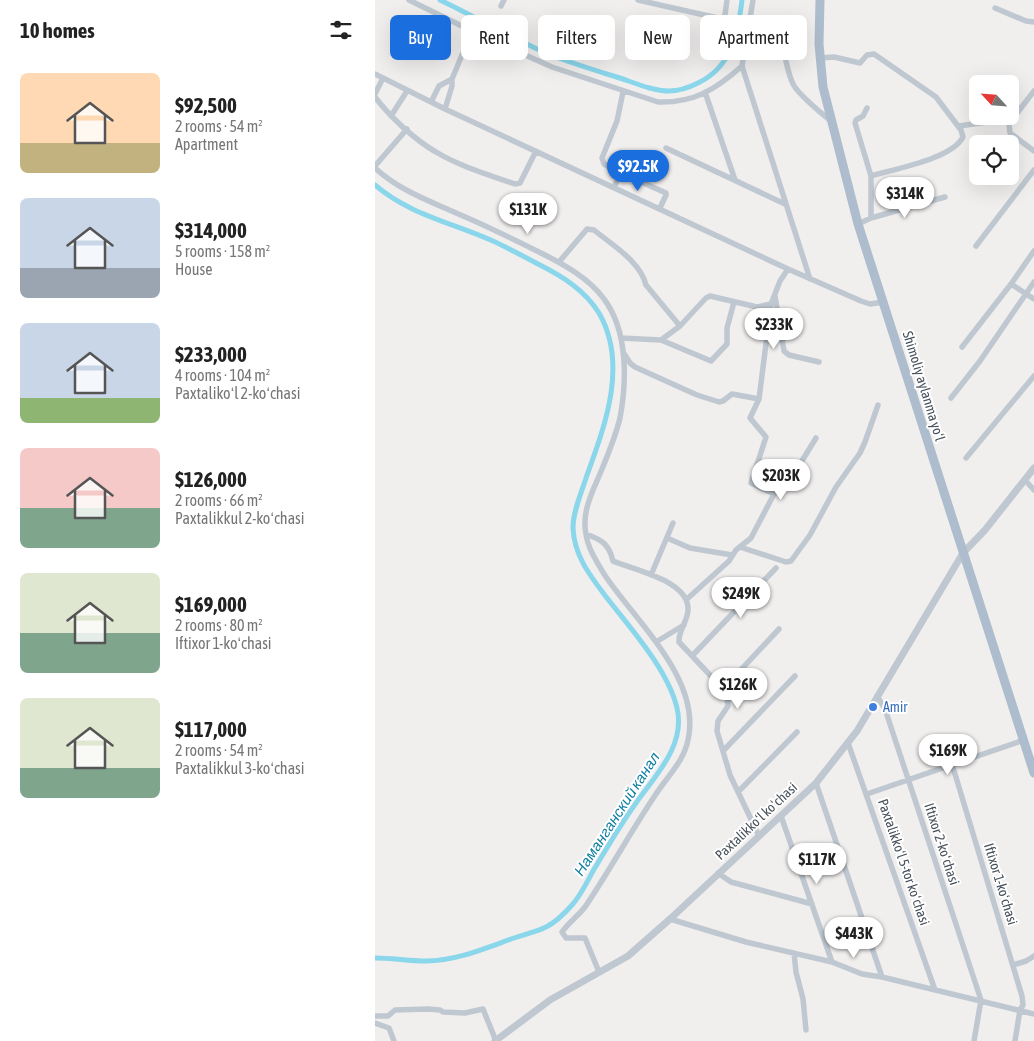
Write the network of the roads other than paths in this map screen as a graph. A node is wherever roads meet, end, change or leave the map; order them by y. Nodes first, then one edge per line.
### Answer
1 (409, 0) edge
2 (638, 0) edge
3 (727, 0) edge
4 (753, 0) edge
5 (820, 0) edge
6 (662, 3) edge
7 (995, 8) dead end
8 (751, 15) edge
9 (1034, 22) edge
10 (461, 26) edge
11 (528, 56) edge
12 (461, 57) edge
13 (820, 58) junction
14 (743, 60) edge
15 (785, 60) edge
16 (742, 66) junction
17 (375, 74) edge
18 (383, 78) junction
19 (452, 79) junction
20 (407, 91) junction
21 (1034, 91) edge
22 (623, 92) junction
23 (705, 92) junction
24 (375, 95) edge
25 (431, 102) junction
26 (867, 108) dead end
27 (445, 109) junction
28 (1019, 111) edge
29 (391, 116) junction
30 (831, 121) junction
31 (969, 125) edge
32 (1009, 125) edge
33 (959, 126) junction
34 (407, 129) junction
35 (666, 148) dead end
36 (536, 151) junction
37 (1034, 151) edge
38 (375, 167) edge
39 (1034, 170) edge
40 (621, 173) junction
41 (871, 176) junction
42 (735, 180) junction
43 (614, 187) junction
44 (945, 196) dead end
45 (785, 204) junction
46 (660, 208) junction
47 (871, 218) junction
48 (858, 224) junction
49 (976, 246) dead end
50 (1034, 251) edge
51 (559, 262) junction
52 (788, 269) junction
53 (810, 279) junction
54 (1034, 282) edge
55 (1011, 284) junction
56 (1026, 293) junction
57 (775, 296) junction
58 (1034, 299) edge
59 (734, 302) junction
60 (884, 302) junction
61 (771, 304) junction
62 (680, 326) junction
63 (621, 338) junction
64 (661, 340) junction
65 (962, 347) dead end
66 (622, 351) junction
67 (819, 362) dead end
68 (1034, 376) edge
69 (951, 398) dead end
70 (759, 399) junction
71 (878, 406) dead end
72 (816, 438) dead end
73 (966, 458) dead end
74 (1034, 468) edge
75 (1025, 480) junction
76 (1034, 490) edge
77 (774, 494) junction
78 (673, 523) dead end
79 (586, 534) junction
80 (667, 540) junction
81 (740, 547) junction
82 (963, 552) junction
83 (730, 558) junction
84 (776, 568) dead end
85 (651, 575) junction
86 (687, 599) junction
87 (684, 625) junction
88 (779, 629) dead end
89 (656, 642) junction
90 (691, 656) junction
91 (795, 676) dead end
92 (723, 689) junction
93 (877, 696) junction
94 (797, 732) dead end
95 (1023, 740) junction
96 (848, 743) junction
97 (724, 750) junction
98 (952, 764) junction
99 (1034, 773) edge
100 (908, 779) junction
101 (816, 783) junction
102 (738, 792) junction
103 (867, 794) junction
104 (781, 816) junction
105 (759, 836) junction
106 (718, 873) junction
107 (813, 904) junction
108 (670, 919) junction
109 (794, 953) junction
110 (1034, 956) edge
111 (832, 962) junction
112 (1013, 965) junction
113 (599, 972) junction
114 (882, 977) junction
115 (935, 990) junction
116 (981, 1000) junction
117 (1020, 1010) junction
118 (1034, 1014) edge
119 (375, 1016) edge
120 (375, 1023) edge
121 (805, 1030) dead end
122 (394, 1041) edge
123 (496, 1041) edge
124 (974, 1041) edge
125 (1015, 1041) edge

1 - 10 street
2 - 6 street
3 - 6 street
4 - 8 street
5 - 13 main road, Shimoliy aylanma yoʻl
7 - 9 street
11 - 22 street
12 - 19 street
13 - 30 main road, Shimoliy aylanma yoʻl
13 - 33 street
14 - 16 street
15 - 30 street
16 - 23 street
16 - 45 street
17 - 18 street
18 - 20 street
18 - 24 street
19 - 25 street
19 - 27 street
20 - 25 street
20 - 29 street
21 - 28 street
22 - 23 street
22 - 40 street
23 - 42 street
24 - 29 street
25 - 27 street
26 - 41 street
27 - 36 street
29 - 34 street
30 - 48 main road, Shimoliy aylanma yoʻl
31 - 33 street
32 - 37 street
33 - 41 street
34 - 36 street
34 - 38 street
35 - 42 street
36 - 43 street
38 - 51 street
39 - 49 street
40 - 43 street
40 - 46 street
41 - 47 street
42 - 45 street
43 - 46 street
44 - 47 street
45 - 53 street
46 - 52 street
47 - 48 street
48 - 60 main road, Shimoliy aylanma yoʻl
50 - 55 street
51 - 62 street
51 - 63 street
52 - 53 street
52 - 57 street
53 - 60 street
54 - 56 street
55 - 56 street
55 - 65 street
56 - 58 street
56 - 69 street
57 - 61 street
57 - 67 street
59 - 61 street
59 - 62 street
59 - 64 street
60 - 82 main road, Shimoliy aylanma yoʻl
61 - 70 street
62 - 64 street
63 - 64 street
63 - 66 street
66 - 70 street
66 - 79 street
68 - 73 street
70 - 77 street
71 - 81 street
72 - 77 street
74 - 75 street, Paxtalikkoʻl koʻchasi
75 - 76 street
75 - 82 street, Paxtalikkoʻl koʻchasi
77 - 81 street
78 - 80 street
79 - 85 street
79 - 89 street
80 - 83 street
80 - 85 street
81 - 83 street
82 - 93 street, Paxtalikkoʻl koʻchasi
82 - 95 main road, Shimoliy aylanma yoʻl
83 - 86 street
84 - 90 street
85 - 86 street
86 - 87 street
87 - 89 street
87 - 90 street
88 - 92 street
89 - 113 street
90 - 92 street
91 - 97 street
92 - 97 street
93 - 96 street, Paxtalikkoʻl koʻchasi
93 - 100 street, Iftixor 2-koʻchasi
94 - 102 street
95 - 98 street
95 - 99 main road, Shimoliy aylanma yoʻl
96 - 101 street, Paxtalikkoʻl koʻchasi
96 - 103 street, Paxtalikkoʻl 5-tor koʻchasi
97 - 102 street
98 - 100 street
98 - 112 street, Iftixor 1-koʻchasi
100 - 103 street
100 - 116 street, Iftixor 2-koʻchasi
101 - 104 street, Paxtalikkoʻl koʻchasi
101 - 114 street
102 - 105 street
103 - 115 street, Paxtalikkoʻl 5-tor koʻchasi
104 - 105 street, Paxtalikkoʻl koʻchasi
104 - 107 street
105 - 106 street, Paxtalikkoʻl koʻchasi
106 - 107 street
106 - 108 street, Paxtalikkoʻl koʻchasi
107 - 111 street
108 - 109 street
108 - 113 street, Paxtalikkoʻl koʻchasi
109 - 111 street
109 - 121 street
110 - 112 street
111 - 114 street
112 - 117 street, Iftixor 1-koʻchasi
113 - 123 street, Paxtalikkoʻl koʻchasi
114 - 115 street
115 - 116 street
116 - 117 street
116 - 124 street
117 - 118 street
117 - 125 street, Iftixor 1-koʻchasi
119 - 123 street
120 - 122 street

